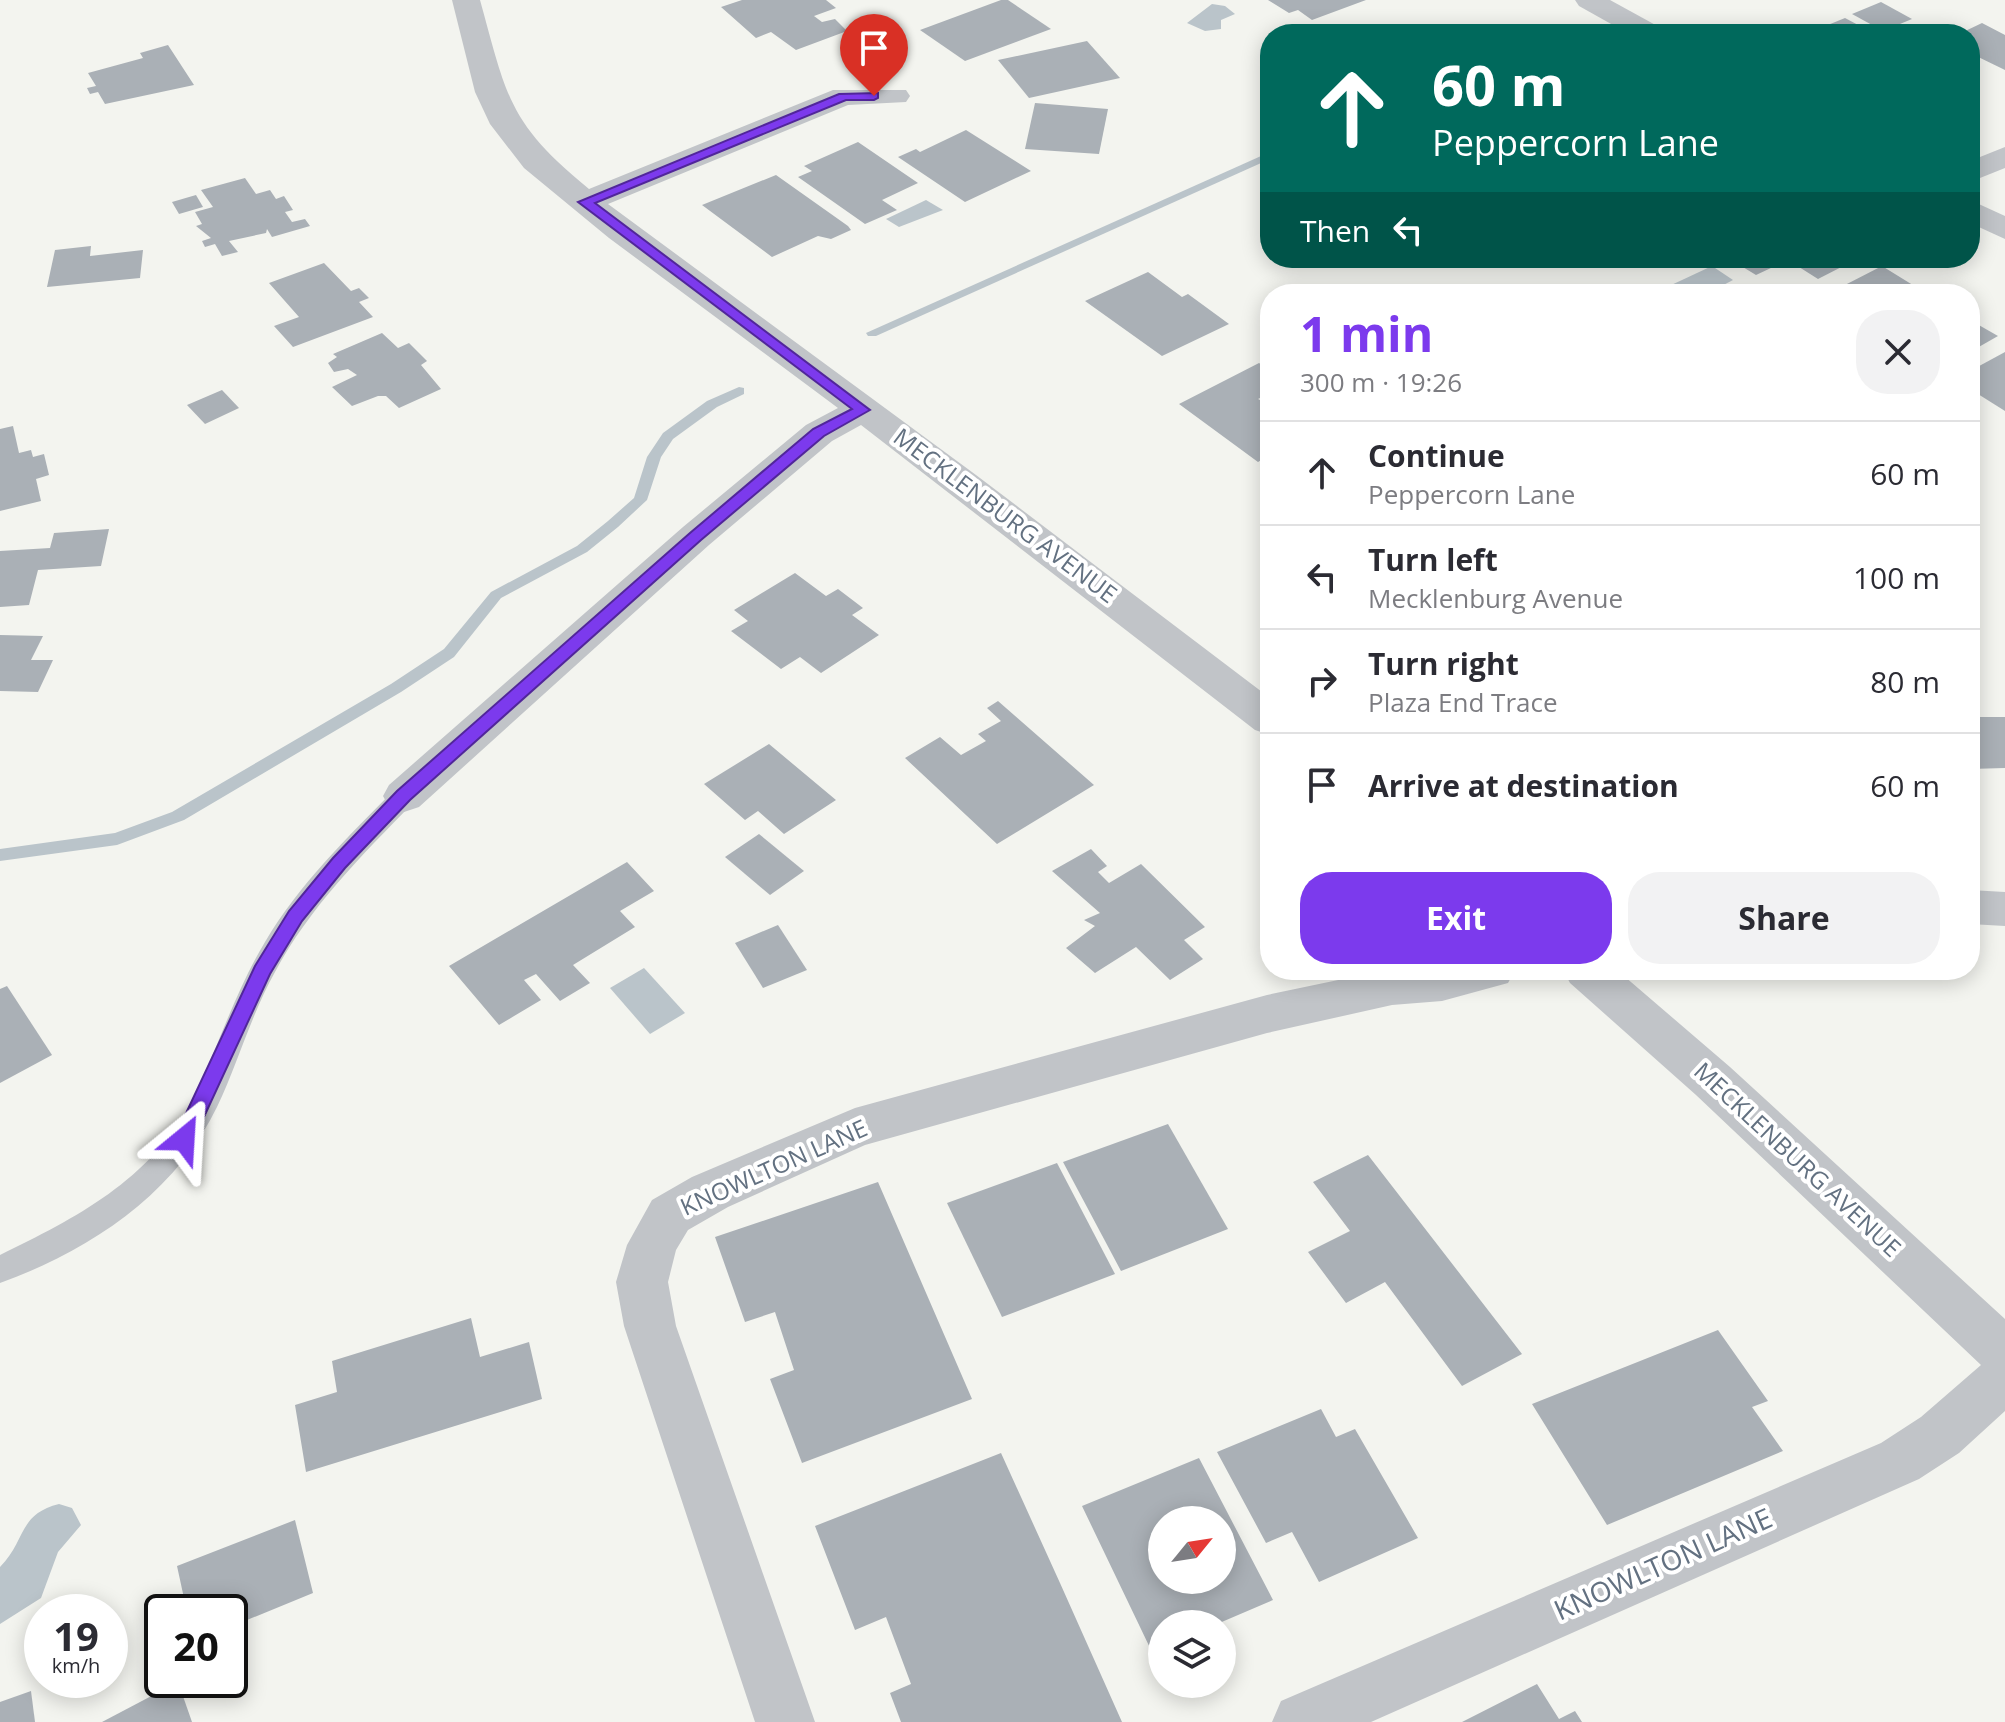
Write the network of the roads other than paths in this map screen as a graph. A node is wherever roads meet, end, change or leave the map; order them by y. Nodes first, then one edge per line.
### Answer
1 (466, 0) edge
2 (1589, 0) edge
3 (1633, 24) edge
4 (895, 96) dead end
5 (2005, 156) edge
6 (1980, 168) edge
7 (585, 202) junction
8 (1980, 215) edge
9 (2005, 229) edge
10 (863, 410) junction
11 (1260, 712) edge
12 (404, 796) joint
13 (1980, 908) edge
14 (2005, 909) edge
15 (1454, 980) edge
16 (1597, 980) edge
17 (0, 1270) edge
18 (2005, 1353) edge
19 (2005, 1377) edge
20 (785, 1722) edge
21 (1302, 1722) edge

1 - 7 street, MECKLENBURG AVENUE
2 - 3 street
4 - 7 street
5 - 6 street
7 - 10 street, MECKLENBURG AVENUE
8 - 9 street
10 - 11 street, MECKLENBURG AVENUE
10 - 12 street
12 - 17 lane
13 - 14 street
15 - 20 street, KNOWLTON LANE
16 - 18 street, MECKLENBURG AVENUE
19 - 21 street, KNOWLTON LANE

